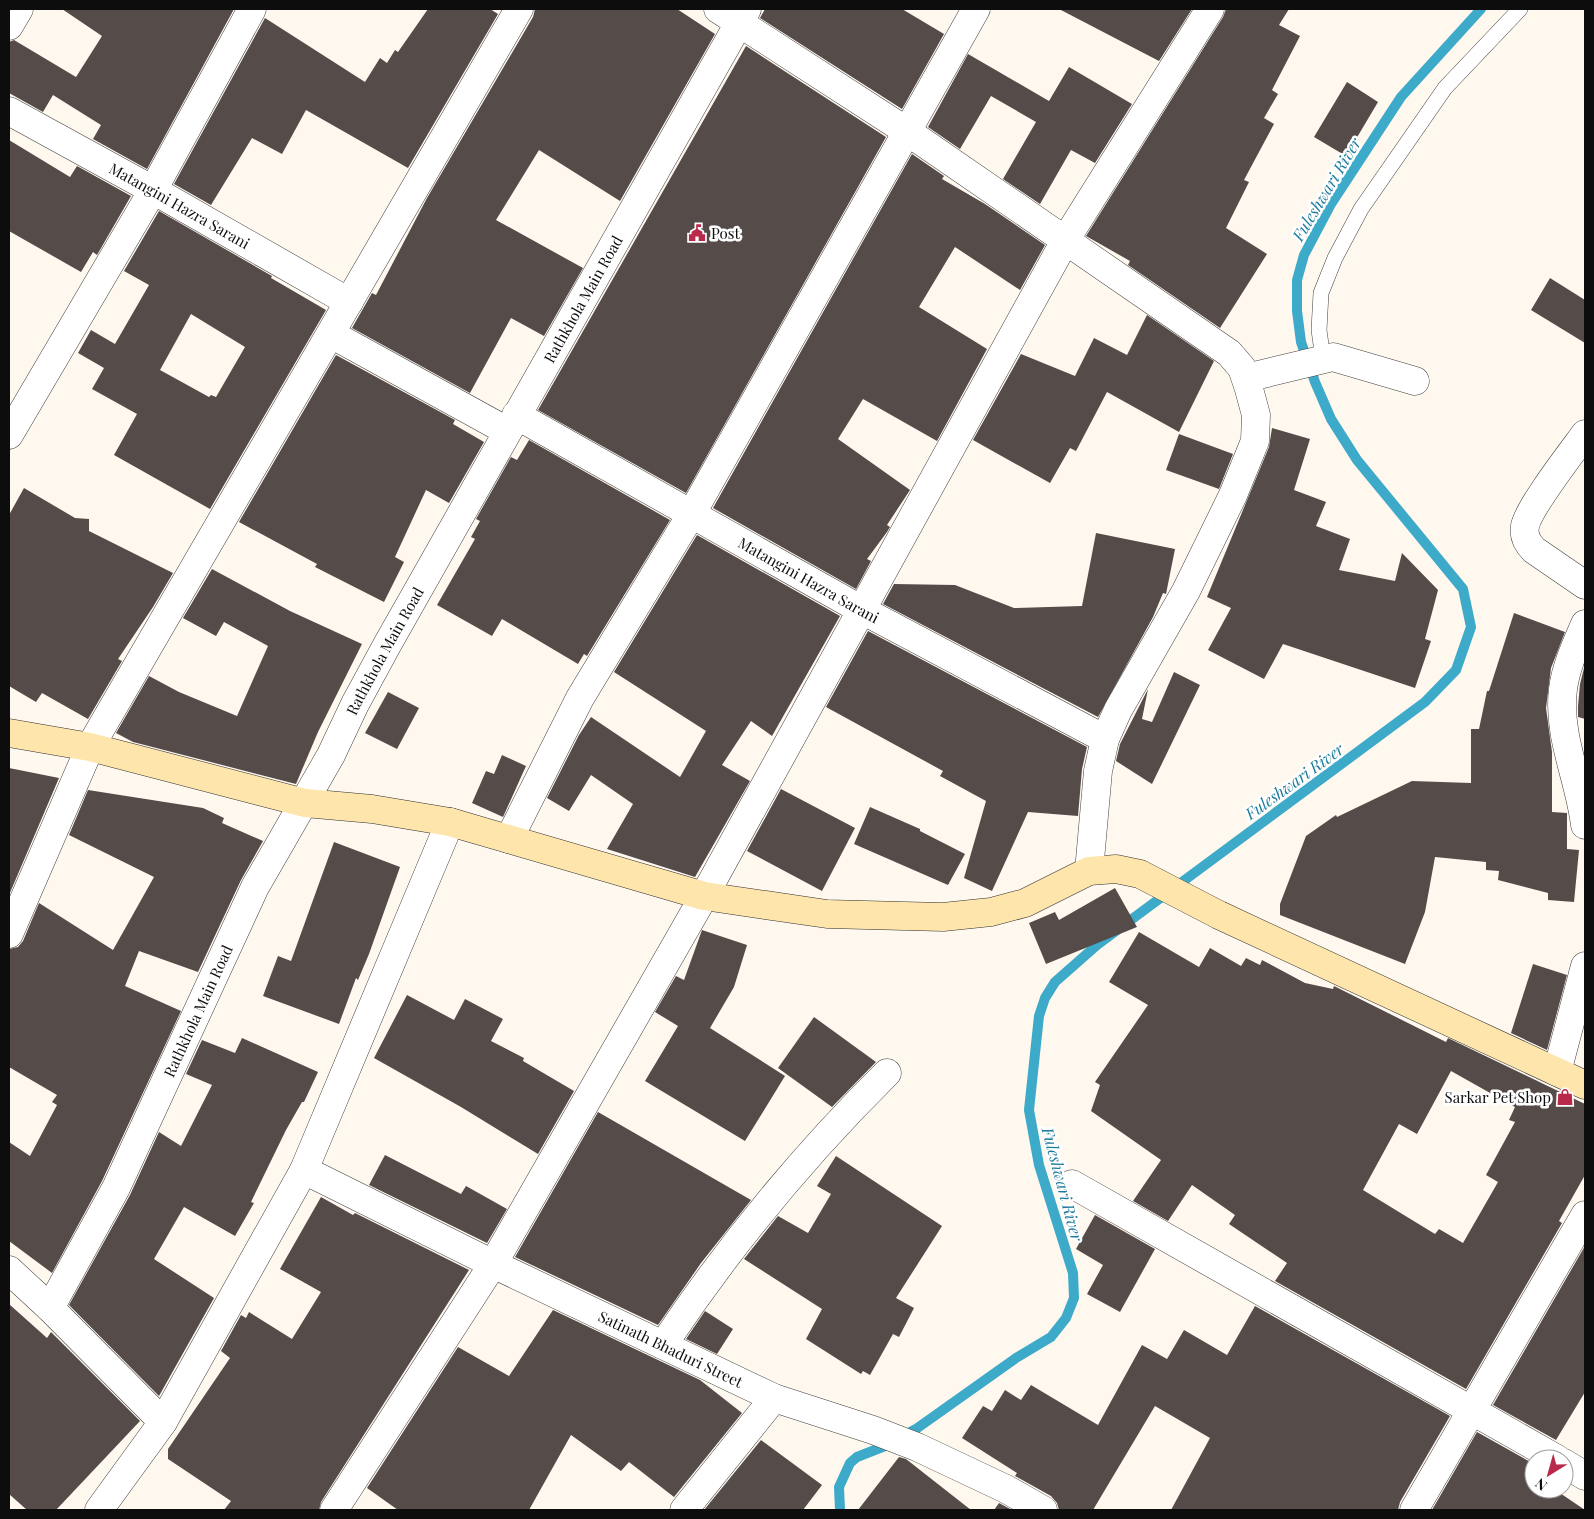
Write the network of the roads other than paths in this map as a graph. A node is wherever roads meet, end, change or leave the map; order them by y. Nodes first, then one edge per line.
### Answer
1 (19, 9) edge
2 (252, 9) edge
3 (519, 9) edge
4 (976, 9) edge
5 (1210, 9) edge
6 (1520, 9) edge
7 (735, 14) edge
8 (9, 26) edge
9 (9, 111) edge
10 (908, 132) junction
11 (153, 190) junction
12 (1066, 239) junction
13 (349, 302) junction
14 (331, 334) junction
15 (1320, 360) junction
16 (1246, 378) junction
17 (1415, 381) dead end
18 (511, 423) junction
19 (9, 434) edge
20 (1580, 451) edge
21 (692, 513) junction
22 (1585, 584) edge
23 (860, 609) junction
24 (1585, 624) edge
25 (9, 733) edge
26 (1105, 738) junction
27 (90, 747) junction
28 (305, 803) junction
29 (450, 822) junction
30 (1585, 825) edge
31 (509, 839) junction
32 (1088, 871) junction
33 (704, 896) junction
34 (9, 934) edge
35 (1585, 966) edge
36 (1557, 1072) junction
37 (887, 1073) dead end
38 (1585, 1085) edge
39 (304, 1170) junction
40 (1072, 1184) dead end
41 (1585, 1215) edge
42 (493, 1264) junction
43 (9, 1270) edge
44 (50, 1308) junction
45 (663, 1345) junction
46 (774, 1398) junction
47 (1472, 1410) junction
48 (163, 1422) junction
49 (1539, 1449) edge
50 (1574, 1469) edge
51 (1585, 1476) edge
52 (99, 1510) edge
53 (334, 1510) edge
54 (684, 1510) edge
55 (1043, 1510) edge
56 (1414, 1510) edge

1 - 8 street
2 - 11 street
3 - 13 street
4 - 10 street
5 - 12 street
6 - 15 lane
7 - 10 street
7 - 18 street, Rathkhola Main Road
9 - 11 street, Matangini Hazra Sarani
10 - 12 street
10 - 21 street
11 - 13 street, Matangini Hazra Sarani
11 - 19 street
12 - 16 street
12 - 23 street
13 - 14 street
14 - 18 street, Matangini Hazra Sarani
14 - 27 street
15 - 16 street
15 - 17 street
16 - 26 street
18 - 21 street, Matangini Hazra Sarani
18 - 28 street, Rathkhola Main Road
20 - 22 street
21 - 23 street, Matangini Hazra Sarani
21 - 31 street
23 - 26 street, Matangini Hazra Sarani
23 - 33 street
24 - 30 street
25 - 27 street
26 - 32 street
27 - 28 street
27 - 34 street
28 - 29 street
28 - 44 street, Rathkhola Main Road
29 - 31 street
29 - 39 street
31 - 33 street
32 - 33 street
32 - 36 street
33 - 42 street
35 - 36 street
36 - 38 street
37 - 45 street
39 - 42 street, Satinath Bhaduri Street
39 - 48 street
40 - 47 street
41 - 47 street
42 - 45 street, Satinath Bhaduri Street
42 - 53 street
43 - 44 street
44 - 48 street
45 - 46 street, Satinath Bhaduri Street
46 - 54 street
46 - 55 street, Satinath Bhaduri Street
47 - 49 street
47 - 56 street
48 - 52 street
50 - 51 street

